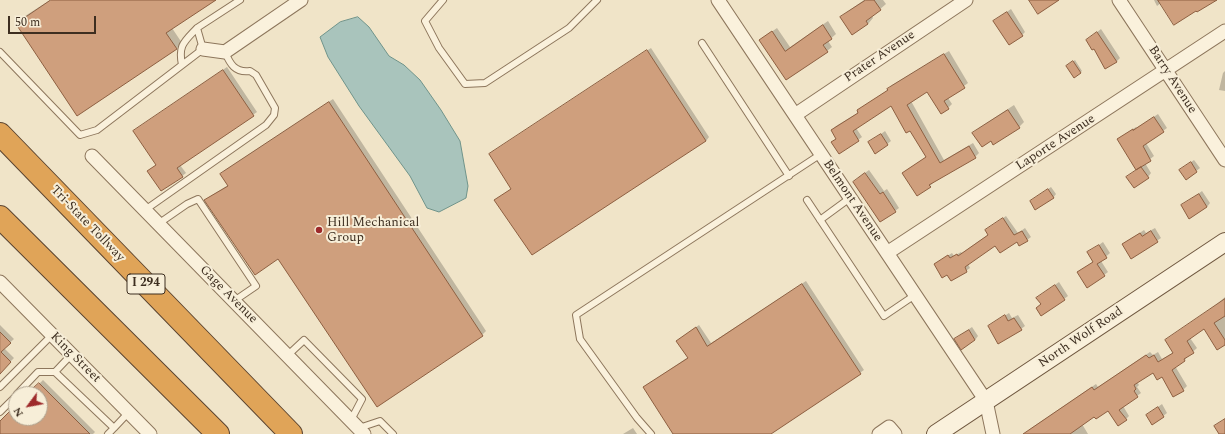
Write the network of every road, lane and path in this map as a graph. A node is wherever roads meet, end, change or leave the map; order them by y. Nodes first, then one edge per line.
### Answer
1 (240, 0) edge
2 (301, 0) edge
3 (443, 0) edge
4 (597, 0) edge
5 (718, 0) edge
6 (966, 0) edge
7 (1119, 0) edge
8 (197, 28) junction
9 (1225, 31) edge
10 (702, 44) dead end
11 (204, 49) junction
12 (0, 52) edge
13 (225, 52) junction
14 (182, 65) junction
15 (1166, 71) junction
16 (795, 115) junction
17 (0, 134) edge
18 (821, 154) junction
19 (92, 156) dead end
20 (1225, 160) edge
21 (789, 176) junction
22 (850, 198) junction
23 (807, 200) dead end
24 (145, 210) junction
25 (0, 217) edge
26 (820, 220) junction
27 (158, 224) junction
28 (1225, 242) edge
29 (887, 253) junction
30 (0, 282) edge
31 (915, 295) junction
32 (234, 301) junction
33 (52, 335) junction
34 (72, 354) junction
35 (288, 355) junction
36 (55, 372) junction
37 (25, 386) edge
38 (0, 387) edge
39 (986, 401) junction
40 (8, 404) edge
41 (0, 412) edge
42 (129, 412) junction
43 (114, 428) junction
44 (358, 428) edge
45 (108, 434) edge
46 (150, 434) edge
47 (218, 434) edge
48 (291, 434) edge
49 (393, 434) edge
50 (651, 434) edge
51 (878, 434) edge
52 (895, 434) edge
53 (936, 434) edge
54 (993, 434) edge

1 - 8 lane
2 - 13 street
3 - 4 lane
5 - 16 street, Belmont Avenue
6 - 16 street, Prater Avenue
7 - 15 street, Barry Avenue
8 - 11 lane
8 - 14 lane
9 - 15 street, Laporte Avenue
10 - 21 lane
11 - 13 street
11 - 14 lane
12 - 14 lane
13 - 24 lane
15 - 20 street, Barry Avenue
15 - 29 street, Laporte Avenue
16 - 18 street, Belmont Avenue
17 - 48 highway, Tri-State Tollway / I 294
18 - 21 lane
18 - 22 street, Belmont Avenue
19 - 24 street, Gage Avenue
21 - 50 lane
22 - 26 lane
22 - 29 street, Belmont Avenue
23 - 26 lane
24 - 27 street, Gage Avenue
25 - 47 highway
26 - 31 lane
27 - 32 street, Gage Avenue
27 - 32 lane
28 - 39 main road, North Wolf Road
29 - 31 street, Belmont Avenue
30 - 33 street, King Street
31 - 39 street, Belmont Avenue
32 - 35 street, Gage Avenue
33 - 34 street, King Street
33 - 38 lane
34 - 36 lane
34 - 42 street, King Street
35 - 44 street, Gage Avenue
35 - 44 lane
36 - 37 lane
36 - 43 lane
39 - 53 main road, North Wolf Road
39 - 54 street
40 - 41 lane
42 - 43 lane
42 - 46 street, King Street
43 - 45 lane
44 - 49 lane
51 - 52 street

